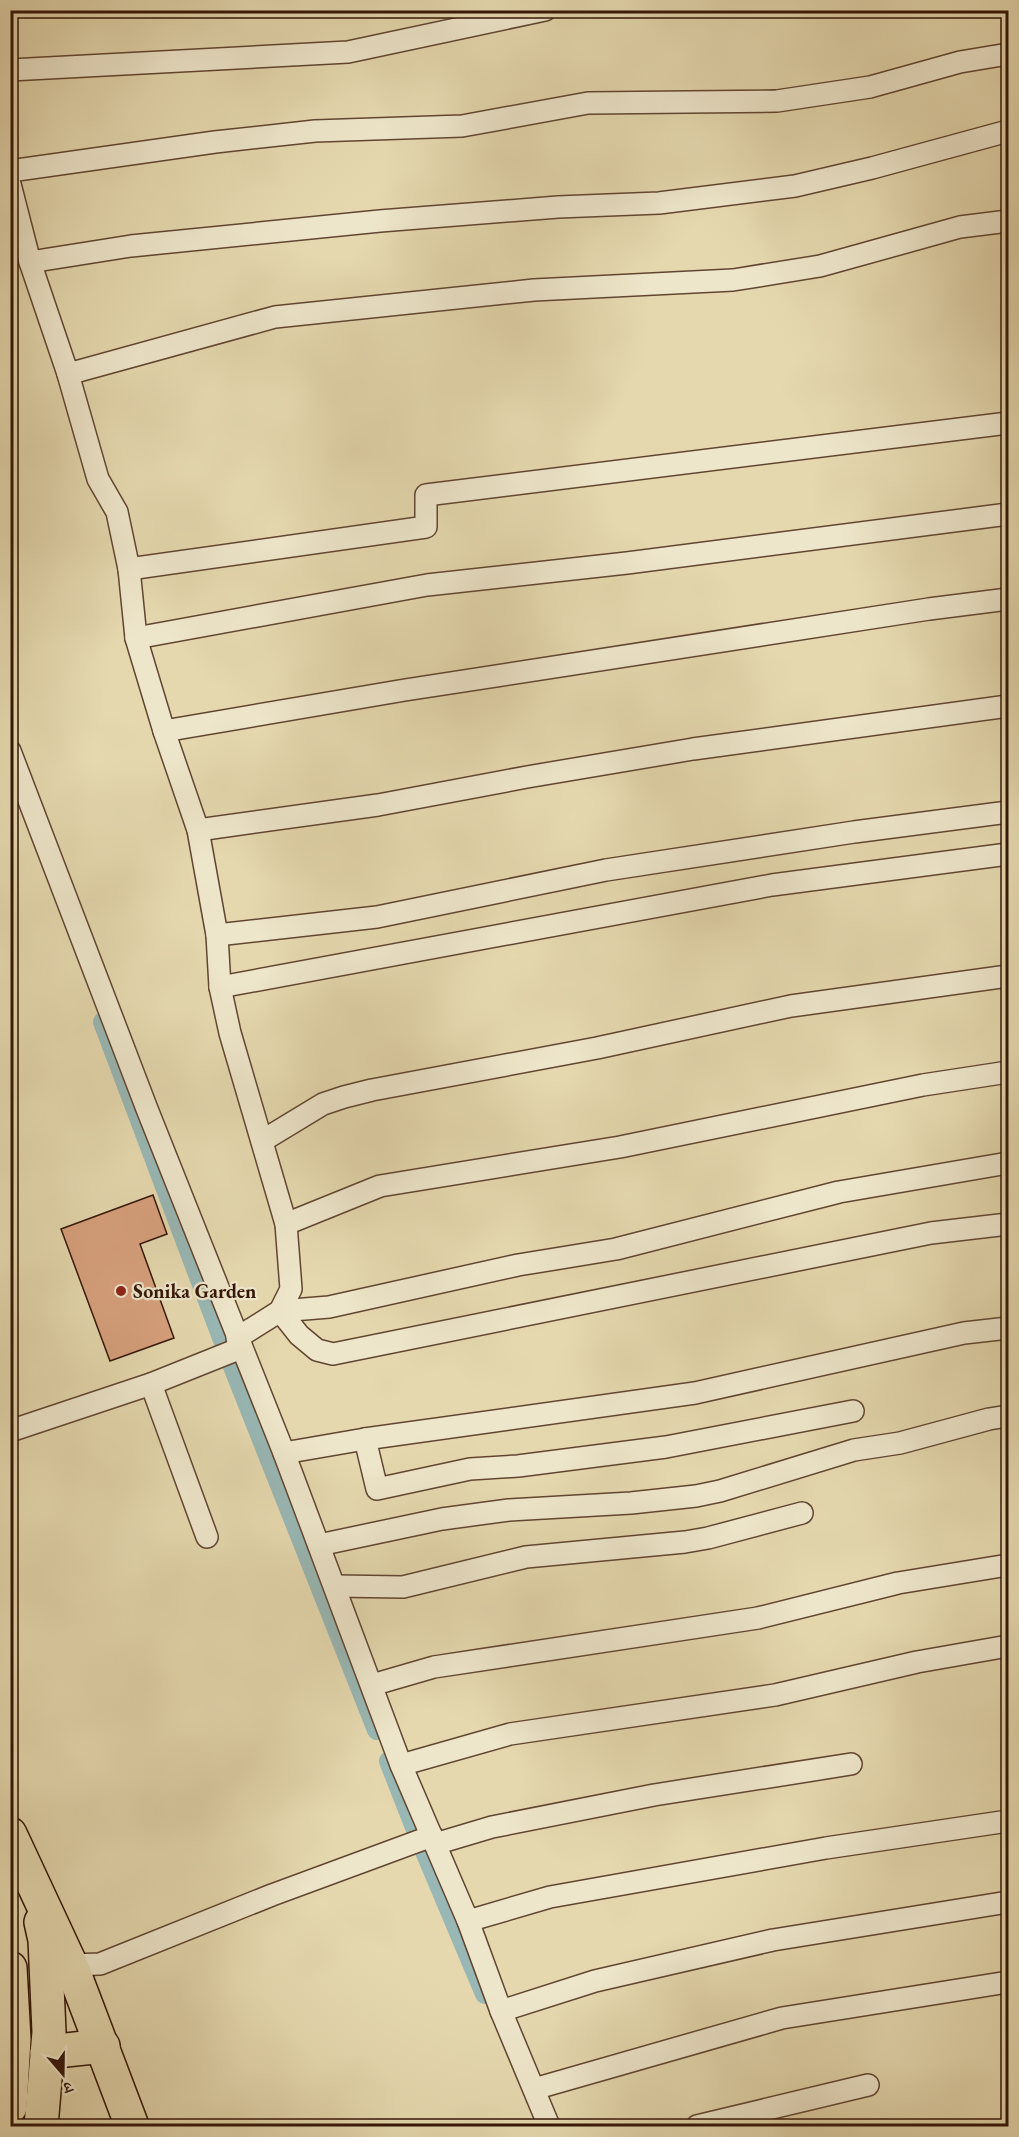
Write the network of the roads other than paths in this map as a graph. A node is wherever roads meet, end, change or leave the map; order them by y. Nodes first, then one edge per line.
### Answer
1 (545, 10) edge
2 (1008, 54) edge
3 (10, 70) edge
4 (1008, 131) edge
5 (10, 171) edge
6 (10, 184) edge
7 (1008, 221) edge
8 (30, 262) junction
9 (68, 374) junction
10 (1008, 423) edge
11 (1008, 514) edge
12 (129, 569) junction
13 (1008, 599) edge
14 (136, 638) junction
15 (1008, 706) edge
16 (164, 731) junction
17 (10, 751) edge
18 (1008, 812) edge
19 (198, 830) junction
20 (1008, 854) edge
21 (217, 936) junction
22 (1008, 975) edge
23 (220, 987) junction
24 (1008, 1072) edge
25 (262, 1141) junction
26 (1008, 1163) edge
27 (286, 1224) junction
28 (1008, 1224) edge
29 (280, 1311) junction
30 (1008, 1328) edge
31 (233, 1347) junction
32 (151, 1384) junction
33 (853, 1411) dead end
34 (1008, 1416) edge
35 (10, 1431) edge
36 (365, 1439) junction
37 (284, 1453) junction
38 (802, 1513) dead end
39 (207, 1537) dead end
40 (319, 1545) junction
41 (1008, 1565) edge
42 (335, 1586) junction
43 (1008, 1646) edge
44 (372, 1685) junction
45 (851, 1764) dead end
46 (401, 1765) junction
47 (1008, 1821) edge
48 (10, 1834) edge
49 (427, 1841) junction
50 (33, 1882) junction
51 (1008, 1902) edge
52 (468, 1921) junction
53 (71, 1965) junction
54 (10, 1968) edge
55 (1008, 1982) edge
56 (501, 2011) junction
57 (103, 2046) junction
58 (47, 2052) junction
59 (868, 2085) dead end
60 (534, 2089) junction
61 (10, 2107) edge
62 (41, 2127) edge
63 (132, 2127) edge
64 (549, 2127) edge
65 (697, 2127) edge

1 - 3 street
2 - 5 street
4 - 8 street
6 - 8 street
7 - 9 street
8 - 9 street
9 - 12 street
10 - 12 street
11 - 14 street
12 - 14 street
13 - 16 street
14 - 16 street
15 - 19 street
16 - 19 street
17 - 31 street
18 - 21 street
19 - 21 street
20 - 23 street
21 - 23 street
22 - 25 street
23 - 25 street
24 - 27 street
25 - 27 street
26 - 29 street
27 - 29 street
28 - 29 street
29 - 31 street
30 - 36 street
31 - 32 street
31 - 37 street
32 - 35 street
32 - 39 street
33 - 36 street
34 - 40 street
36 - 37 street
37 - 40 street
38 - 42 street
40 - 42 street
41 - 44 street
42 - 44 street
43 - 46 street
44 - 46 street
45 - 49 street
46 - 49 street
47 - 52 street
48 - 50 main road
49 - 52 street
49 - 53 street
50 - 53 main road
50 - 58 main road
51 - 56 street
52 - 56 street
53 - 57 main road
54 - 61 main road
55 - 60 street
56 - 60 street
57 - 58 main road
57 - 63 main road
58 - 62 main road
59 - 65 street
60 - 64 street

